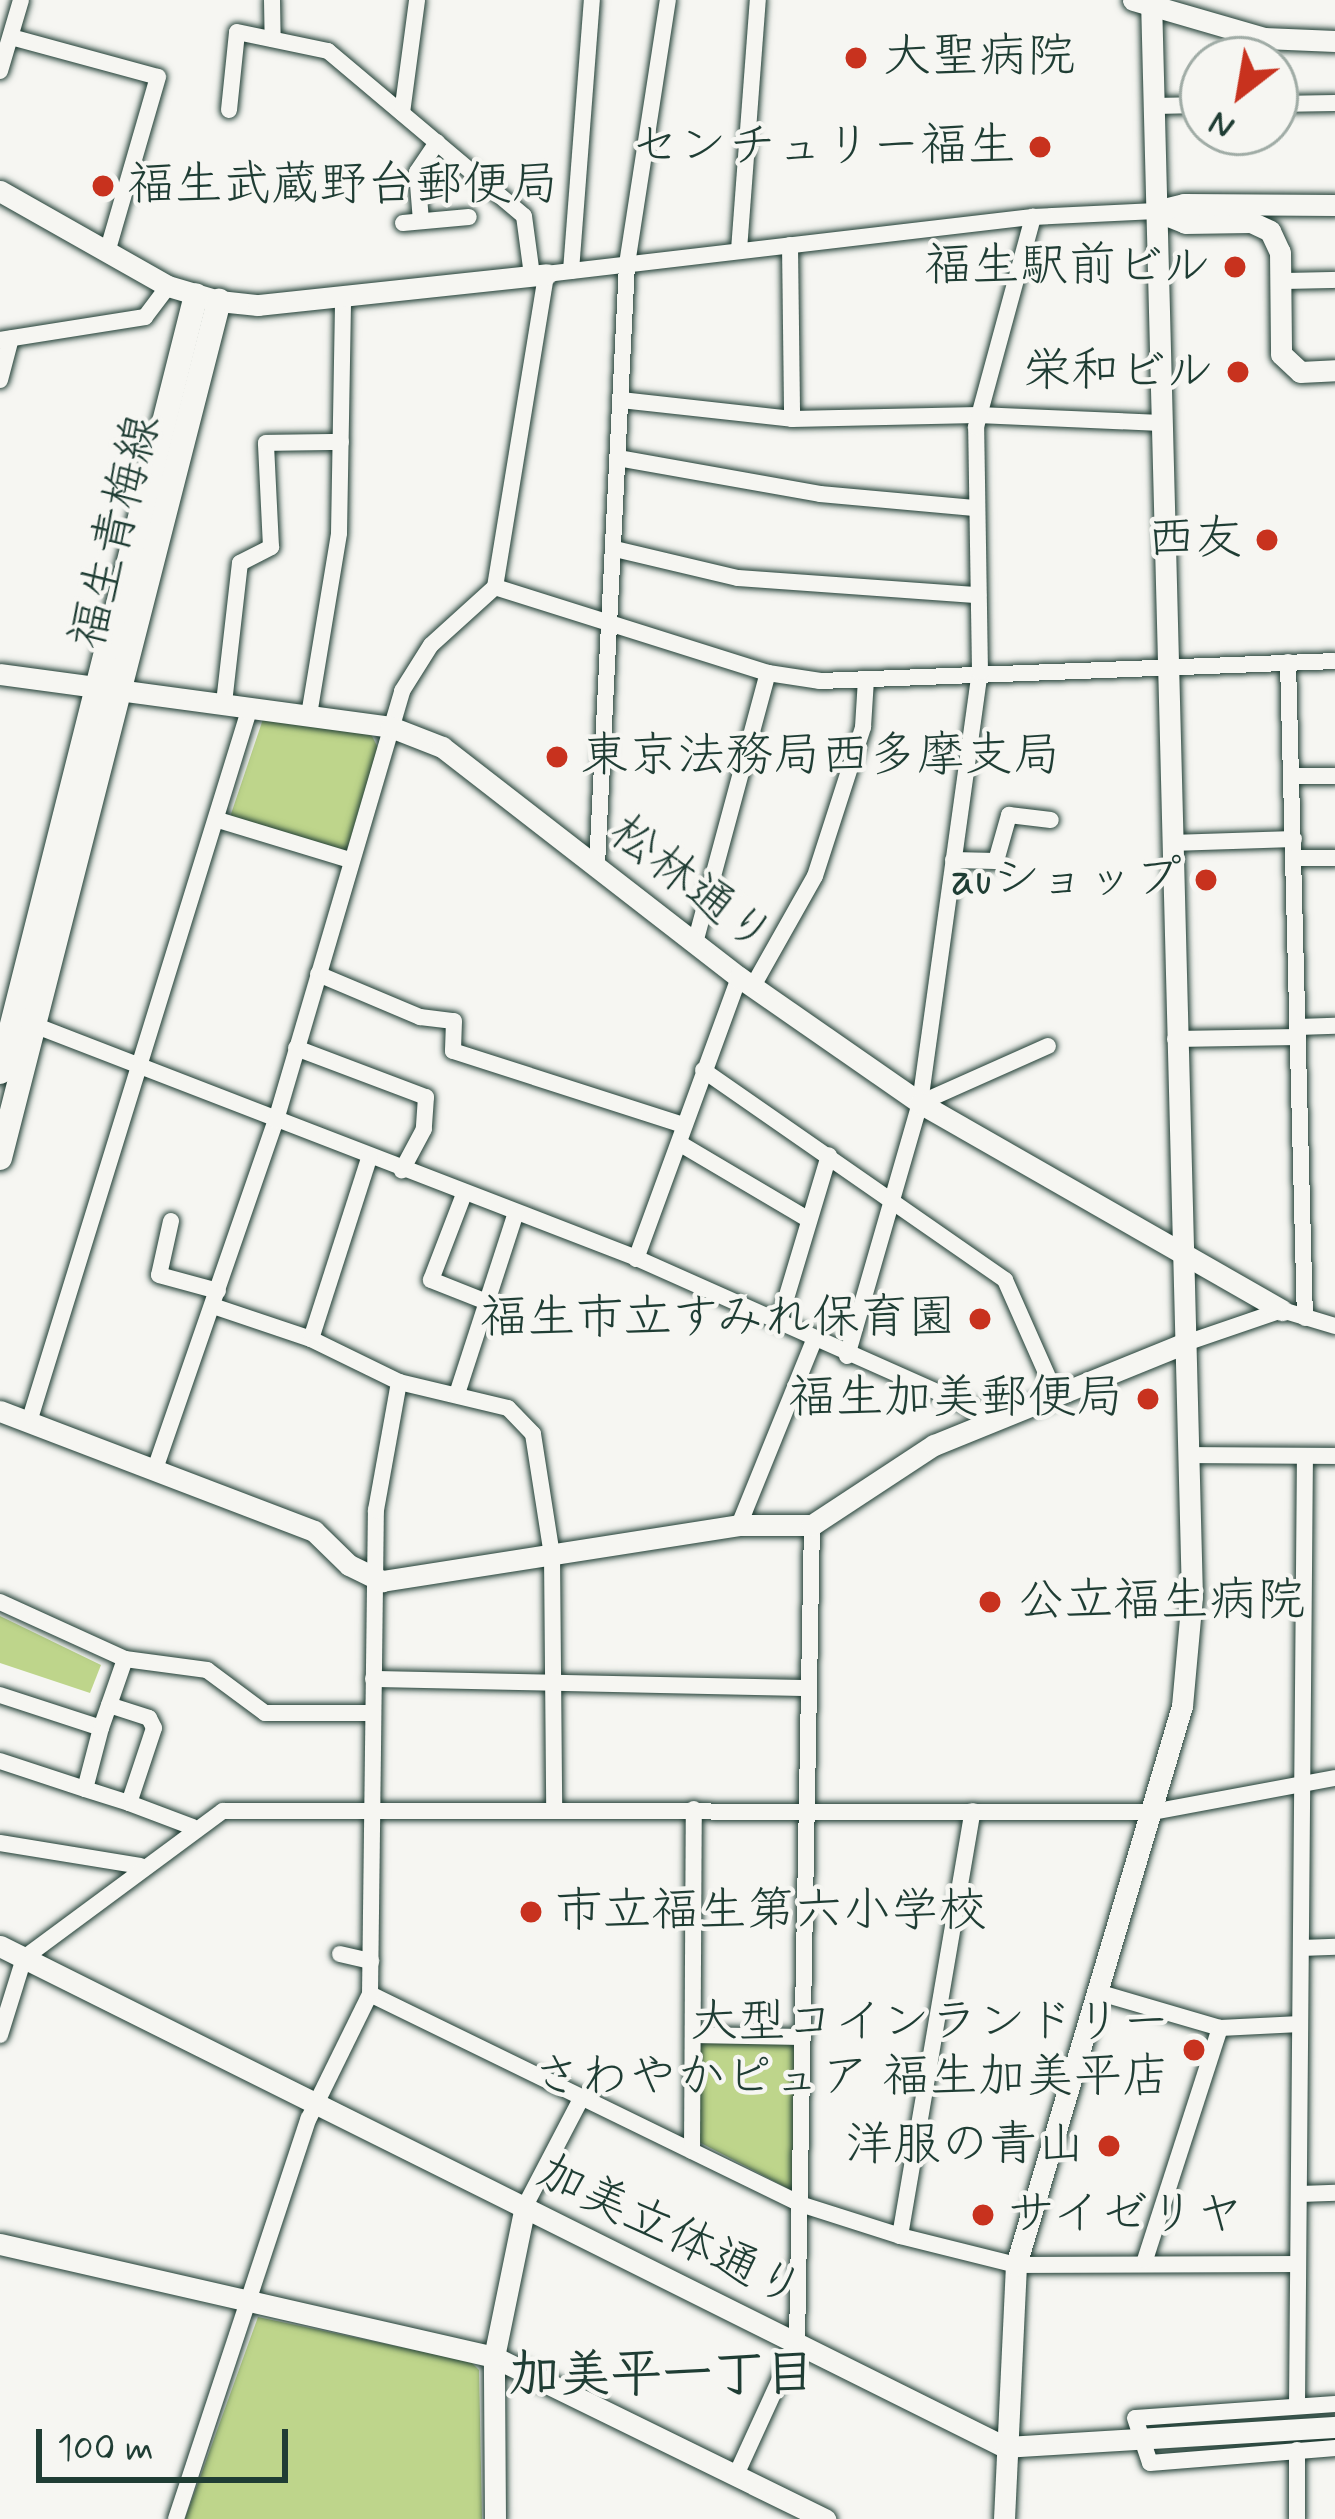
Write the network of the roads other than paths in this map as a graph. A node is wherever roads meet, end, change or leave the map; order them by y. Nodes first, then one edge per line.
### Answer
1 (21, 0) edge
2 (272, 0) edge
3 (417, 0) edge
4 (592, 0) edge
5 (668, 0) edge
6 (758, 0) edge
7 (1145, 2) edge
8 (11, 37) junction
9 (273, 39) junction
10 (1335, 41) edge
11 (0, 71) edge
12 (1299, 104) edge
13 (1335, 104) edge
14 (1179, 105) edge
15 (1154, 106) junction
16 (229, 110) dead end
17 (402, 112) junction
18 (436, 142) junction
19 (0, 191) edge
20 (1335, 205) edge
21 (1156, 211) junction
22 (469, 217) dead end
23 (1033, 217) junction
24 (790, 245) junction
25 (739, 250) junction
26 (106, 252) junction
27 (627, 264) junction
28 (571, 271) junction
29 (539, 275) junction
30 (1335, 280) edge
31 (1281, 281) junction
32 (168, 286) junction
33 (344, 295) junction
34 (207, 298) junction
35 (5, 339) edge
36 (1335, 370) edge
37 (0, 380) edge
38 (621, 400) junction
39 (978, 415) junction
40 (792, 418) junction
41 (1161, 423) junction
42 (341, 442) junction
43 (618, 458) junction
44 (974, 508) junction
45 (615, 549) junction
46 (495, 586) junction
47 (978, 595) junction
48 (610, 618) junction
49 (1335, 661) edge
50 (1288, 662) junction
51 (1165, 666) junction
52 (980, 672) junction
53 (0, 674) edge
54 (768, 674) junction
55 (866, 680) junction
56 (109, 688) junction
57 (224, 703) junction
58 (250, 707) junction
59 (309, 715) junction
60 (391, 727) junction
61 (1292, 776) junction
62 (1335, 776) edge
63 (218, 820) junction
64 (1051, 820) dead end
65 (1171, 843) junction
66 (1294, 848) junction
67 (1335, 858) edge
68 (350, 860) junction
69 (953, 860) junction
70 (596, 865) junction
71 (695, 943) junction
72 (318, 974) junction
73 (746, 981) junction
74 (16, 1019) edge
75 (1335, 1026) edge
76 (1298, 1032) junction
77 (1175, 1039) junction
78 (1048, 1046) dead end
79 (296, 1048) junction
80 (142, 1066) junction
81 (703, 1070) junction
82 (0, 1072) edge
83 (920, 1103) junction
84 (276, 1120) junction
85 (681, 1134) junction
86 (829, 1155) junction
87 (0, 1158) edge
88 (369, 1158) junction
89 (402, 1170) junction
90 (464, 1193) junction
91 (891, 1197) junction
92 (516, 1212) junction
93 (809, 1220) junction
94 (171, 1221) dead end
95 (1180, 1247) junction
96 (636, 1259) junction
97 (215, 1299) junction
98 (484, 1301) junction
99 (1282, 1310) junction
100 (1305, 1318) junction
101 (779, 1322) junction
102 (1335, 1326) edge
103 (311, 1339) junction
104 (814, 1340) junction
105 (1180, 1345) junction
106 (848, 1356) junction
107 (399, 1382) junction
108 (457, 1394) junction
109 (1056, 1395) junction
110 (0, 1411) edge
111 (994, 1417) junction
112 (28, 1422) junction
113 (1188, 1455) junction
114 (1305, 1456) junction
115 (1335, 1456) edge
116 (155, 1469) junction
117 (812, 1525) junction
118 (739, 1526) junction
119 (552, 1556) junction
120 (374, 1579) junction
121 (0, 1602) edge
122 (125, 1659) junction
123 (373, 1679) junction
124 (553, 1685) junction
125 (806, 1688) junction
126 (0, 1695) edge
127 (109, 1705) junction
128 (372, 1713) junction
129 (101, 1729) junction
130 (0, 1761) edge
131 (1335, 1778) edge
132 (1306, 1784) junction
133 (85, 1789) junction
134 (129, 1803) junction
135 (371, 1807) junction
136 (554, 1808) junction
137 (694, 1809) junction
138 (804, 1810) junction
139 (973, 1811) junction
140 (1153, 1812) junction
141 (193, 1826) junction
142 (0, 1844) edge
143 (140, 1866) junction
144 (0, 1946) edge
145 (1335, 1947) edge
146 (1302, 1948) junction
147 (340, 1954) dead end
148 (24, 1958) junction
149 (371, 1960) junction
150 (1097, 1993) junction
151 (370, 1994) junction
152 (1300, 2024) junction
153 (1220, 2028) junction
154 (0, 2035) edge
155 (693, 2035) junction
156 (802, 2037) junction
157 (582, 2097) junction
158 (316, 2104) junction
159 (692, 2151) junction
160 (1335, 2193) edge
161 (1301, 2194) junction
162 (800, 2204) junction
163 (525, 2206) junction
164 (900, 2236) junction
165 (0, 2244) edge
166 (1145, 2260) junction
167 (1296, 2264) junction
168 (1016, 2265) junction
169 (246, 2305) junction
170 (797, 2342) junction
171 (494, 2357) junction
172 (1335, 2404) edge
173 (1297, 2405) junction
174 (1335, 2427) edge
175 (1141, 2438) junction
176 (1005, 2447) junction
177 (1335, 2448) edge
178 (1297, 2450) junction
179 (736, 2475) junction
180 (176, 2519) edge
181 (495, 2519) edge
182 (825, 2519) edge
183 (1004, 2519) edge
184 (1297, 2519) edge

1 - 8 street
2 - 9 street
3 - 17 street
4 - 28 street
5 - 27 street
6 - 25 street
7 - 10 street
7 - 15 street
8 - 11 street
8 - 26 street
9 - 16 street
9 - 17 street
12 - 13 street
14 - 15 street
15 - 21 street
17 - 18 street
18 - 22 street
18 - 29 street
19 - 26 street
20 - 21 street
21 - 23 street
21 - 31 street
21 - 41 street
23 - 24 street
23 - 39 street
24 - 25 street
24 - 40 street
25 - 27 street
26 - 32 street
27 - 28 street
27 - 38 street
28 - 29 street
29 - 33 street
29 - 46 street
30 - 31 street
31 - 36 street
32 - 34 street
32 - 35 street
33 - 34 street
33 - 42 street
34 - 56 main road, 福生青梅線
35 - 37 street
38 - 40 street
38 - 43 street
39 - 40 street
39 - 41 street
39 - 44 street
41 - 51 street
42 - 57 street
42 - 59 street
43 - 44 street
43 - 45 street
44 - 47 street
45 - 47 street
45 - 48 street
46 - 48 street
46 - 60 street
47 - 52 street
48 - 54 street
48 - 70 street
49 - 50 street
50 - 51 street
50 - 61 street
51 - 52 street
51 - 65 street
52 - 55 street
52 - 69 street
53 - 56 street, 松林通り
54 - 55 street
54 - 71 street
55 - 73 street
56 - 57 street, 松林通り
56 - 74 main road
56 - 74 main road, 福生青梅線
57 - 58 street, 松林通り
58 - 59 street, 松林通り
58 - 63 street
59 - 60 street, 松林通り
60 - 68 street
60 - 70 street, 松林通り
61 - 62 street
61 - 66 street
63 - 68 street
63 - 80 street
64 - 69 street
65 - 66 street
65 - 77 street
66 - 67 street
66 - 76 street
68 - 72 street
69 - 83 street
70 - 71 street, 松林通り
71 - 73 street, 松林通り
72 - 79 street
72 - 85 street
73 - 81 street
73 - 83 street, 松林通り
74 - 80 street
74 - 82 main road
74 - 87 main road
75 - 76 street
76 - 77 street
76 - 100 street
77 - 95 street
78 - 83 street
79 - 84 street
79 - 89 street
80 - 84 street
80 - 112 street
81 - 85 street
81 - 86 street
83 - 91 street
83 - 95 street, 松林通り
84 - 88 street
84 - 97 street
85 - 93 street
85 - 96 street
86 - 91 street
86 - 93 street
88 - 89 street
88 - 103 street
89 - 90 street
90 - 92 street
90 - 98 street
91 - 106 street
91 - 109 street
92 - 96 street
92 - 98 street
93 - 101 street
94 - 97 street
95 - 99 street, 松林通り
95 - 105 street
96 - 101 street
97 - 103 street
97 - 116 street
98 - 108 street
99 - 100 street
99 - 105 street
100 - 102 street
101 - 104 street
103 - 107 street
104 - 106 street
104 - 118 street
105 - 109 street
105 - 113 street
106 - 111 street
107 - 108 street
107 - 120 street
108 - 119 street
109 - 111 street
110 - 112 street
111 - 117 street
112 - 116 street
113 - 114 street
113 - 140 street
114 - 115 street
114 - 132 street
116 - 120 street
117 - 118 street
117 - 125 street
118 - 119 street
119 - 120 street
119 - 124 street
120 - 123 street
121 - 122 street
122 - 127 street
122 - 128 street
123 - 124 street
123 - 128 street
124 - 125 street
124 - 136 street
125 - 138 street
126 - 129 street
127 - 129 street
127 - 134 street
128 - 135 street
129 - 133 street
130 - 133 street
131 - 132 street
132 - 140 street
132 - 146 street
133 - 134 street
134 - 141 street
135 - 136 street
135 - 141 street
135 - 149 street
136 - 137 street
137 - 138 street
137 - 155 street
138 - 139 street
138 - 156 street
139 - 140 street
139 - 164 street
140 - 150 street
141 - 143 street
142 - 143 street
143 - 148 street
144 - 148 street, 加美立体通り
145 - 146 street
146 - 152 street
147 - 149 street
148 - 154 street
148 - 158 street, 加美立体通り
149 - 151 street
150 - 153 street
150 - 168 street
151 - 157 street
151 - 158 street
152 - 153 street
152 - 161 street
153 - 166 street
155 - 156 street
155 - 159 street
156 - 162 street
157 - 159 street
157 - 163 street
158 - 163 street, 加美立体通り
158 - 169 street
159 - 162 street
160 - 161 street
161 - 167 street
162 - 164 street
162 - 170 street
163 - 170 street, 加美立体通り
163 - 171 street
164 - 168 street
165 - 169 street
166 - 167 street
166 - 168 street
167 - 173 street
168 - 176 street
169 - 171 street
169 - 180 street
170 - 176 street, 加美立体通り
170 - 179 street
171 - 179 street
171 - 181 street
172 - 173 street
173 - 175 street
174 - 175 street
175 - 176 street
175 - 178 street
176 - 183 street
177 - 178 street
178 - 184 street
179 - 182 street

